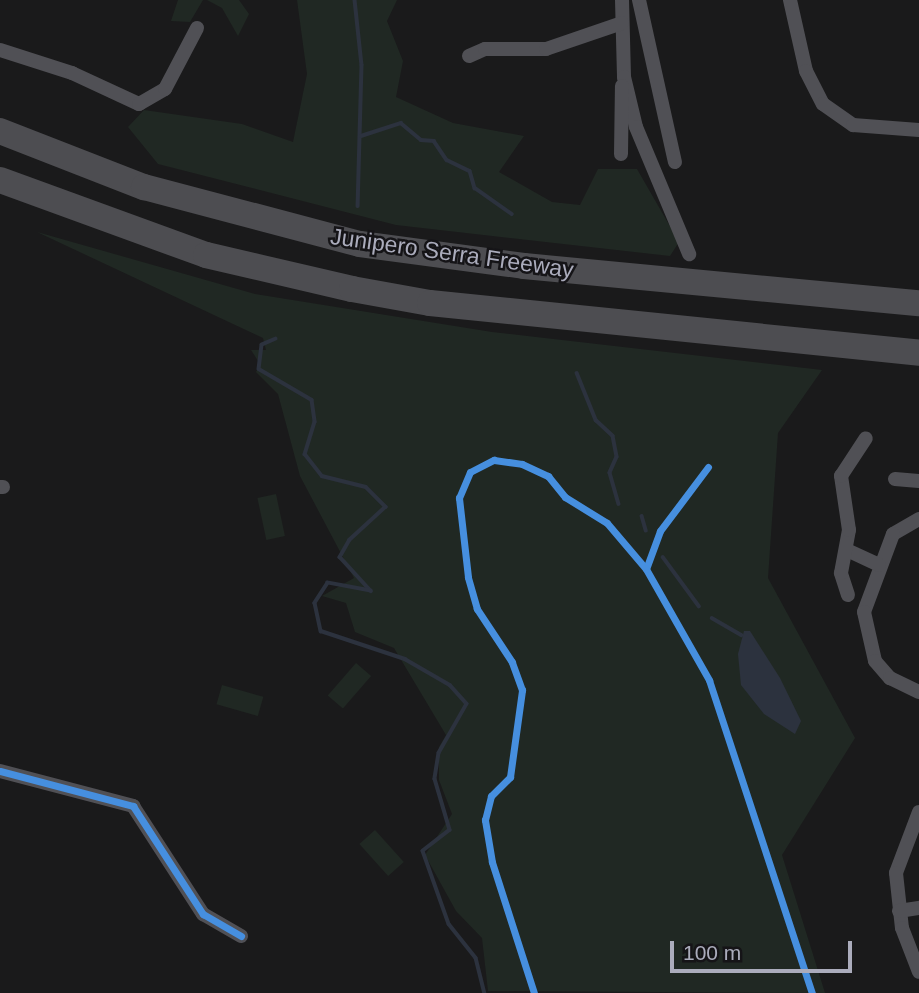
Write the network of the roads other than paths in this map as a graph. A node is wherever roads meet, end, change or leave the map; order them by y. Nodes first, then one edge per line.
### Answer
1 (621, 0) edge
2 (639, 0) edge
3 (790, 0) edge
4 (622, 23) junction
5 (197, 28) dead end
6 (0, 50) edge
7 (469, 56) dead end
8 (624, 78) junction
9 (919, 130) edge
10 (0, 131) edge
11 (621, 154) dead end
12 (675, 162) dead end
13 (0, 180) edge
14 (689, 254) dead end
15 (919, 303) edge
16 (919, 352) edge
17 (866, 438) dead end
18 (895, 479) dead end
19 (919, 481) edge
20 (919, 519) edge
21 (849, 551) junction
22 (879, 565) junction
23 (848, 595) dead end
24 (919, 692) edge
25 (0, 771) edge
26 (919, 812) edge
27 (919, 908) edge
28 (899, 911) junction
29 (241, 936) dead end
30 (919, 972) edge

1 - 4 street
2 - 12 street
3 - 9 street
4 - 7 street
4 - 8 street
5 - 6 street
8 - 11 street
8 - 14 street
10 - 15 highway, Junipero Serra Freeway
13 - 16 highway, Junipero Serra Freeway
17 - 21 street
18 - 19 street
20 - 22 street
21 - 22 street
21 - 23 street
22 - 24 street
25 - 29 street
26 - 28 street
27 - 28 street
28 - 30 street

